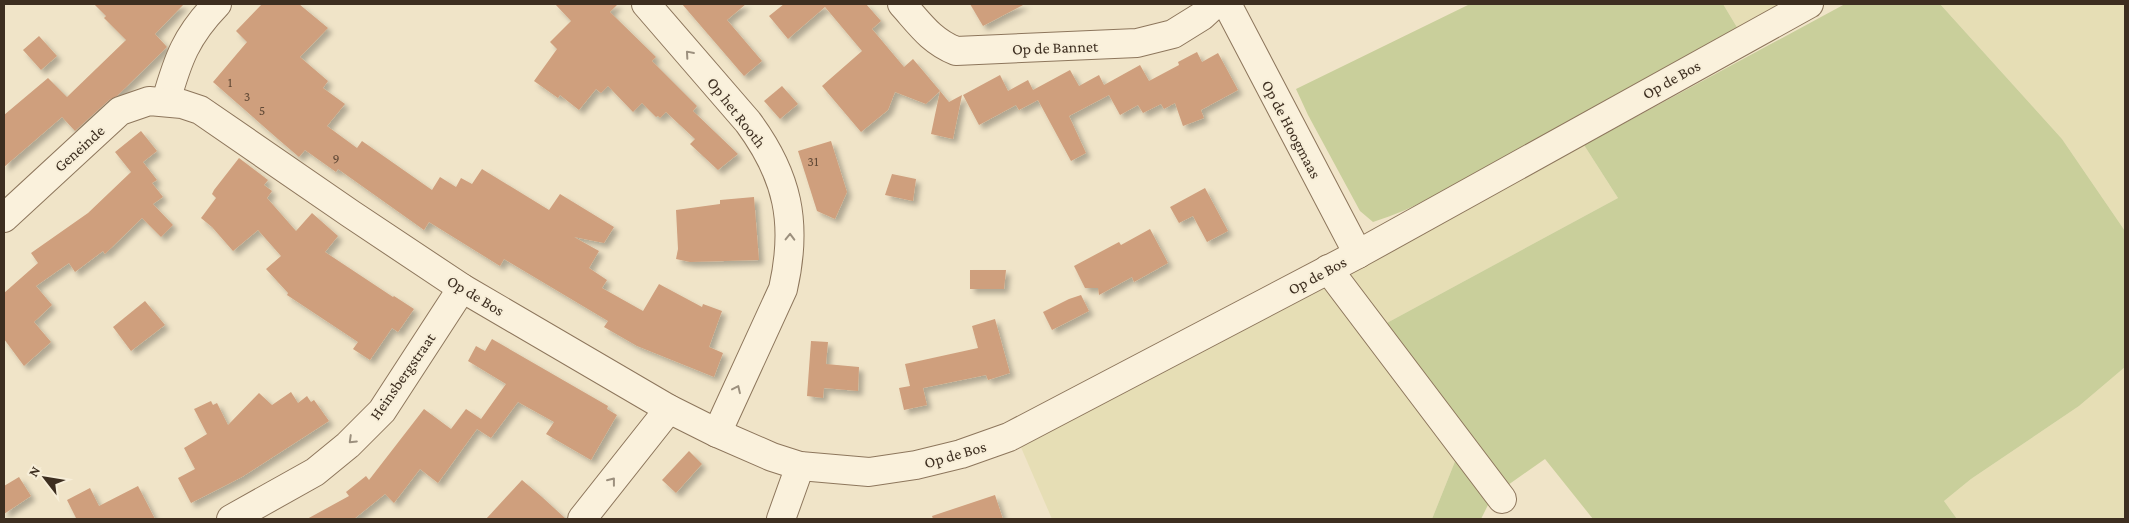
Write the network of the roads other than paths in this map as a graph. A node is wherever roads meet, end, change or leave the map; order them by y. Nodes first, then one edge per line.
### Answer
1 (217, 4) edge
2 (646, 4) edge
3 (902, 4) edge
4 (1215, 4) edge
5 (1227, 4) edge
6 (1809, 4) edge
7 (166, 101) junction
8 (4, 218) edge
9 (1358, 254) junction
10 (1328, 268) junction
11 (462, 288) junction
12 (669, 409) junction
13 (717, 433) junction
14 (800, 466) junction
15 (1502, 499) dead end
16 (231, 519) edge
17 (582, 519) edge
18 (782, 519) edge

1 - 7 street
13 -> 2 street, Op het Rooth
3 - 4 street, Op de Bannet
5 - 9 street, Op de Hoogmaas
6 - 9 street, Op de Bos
7 - 8 street, Geneinde
7 - 11 street, Op de Bos
9 - 10 street, Op de Bos
10 - 14 street, Op de Bos
10 - 15 street
11 - 12 street, Op de Bos
11 -> 16 street, Heinsbergstraat
12 - 13 street, Op de Bos
17 -> 12 street
13 - 14 street, Op de Bos
14 - 18 street

